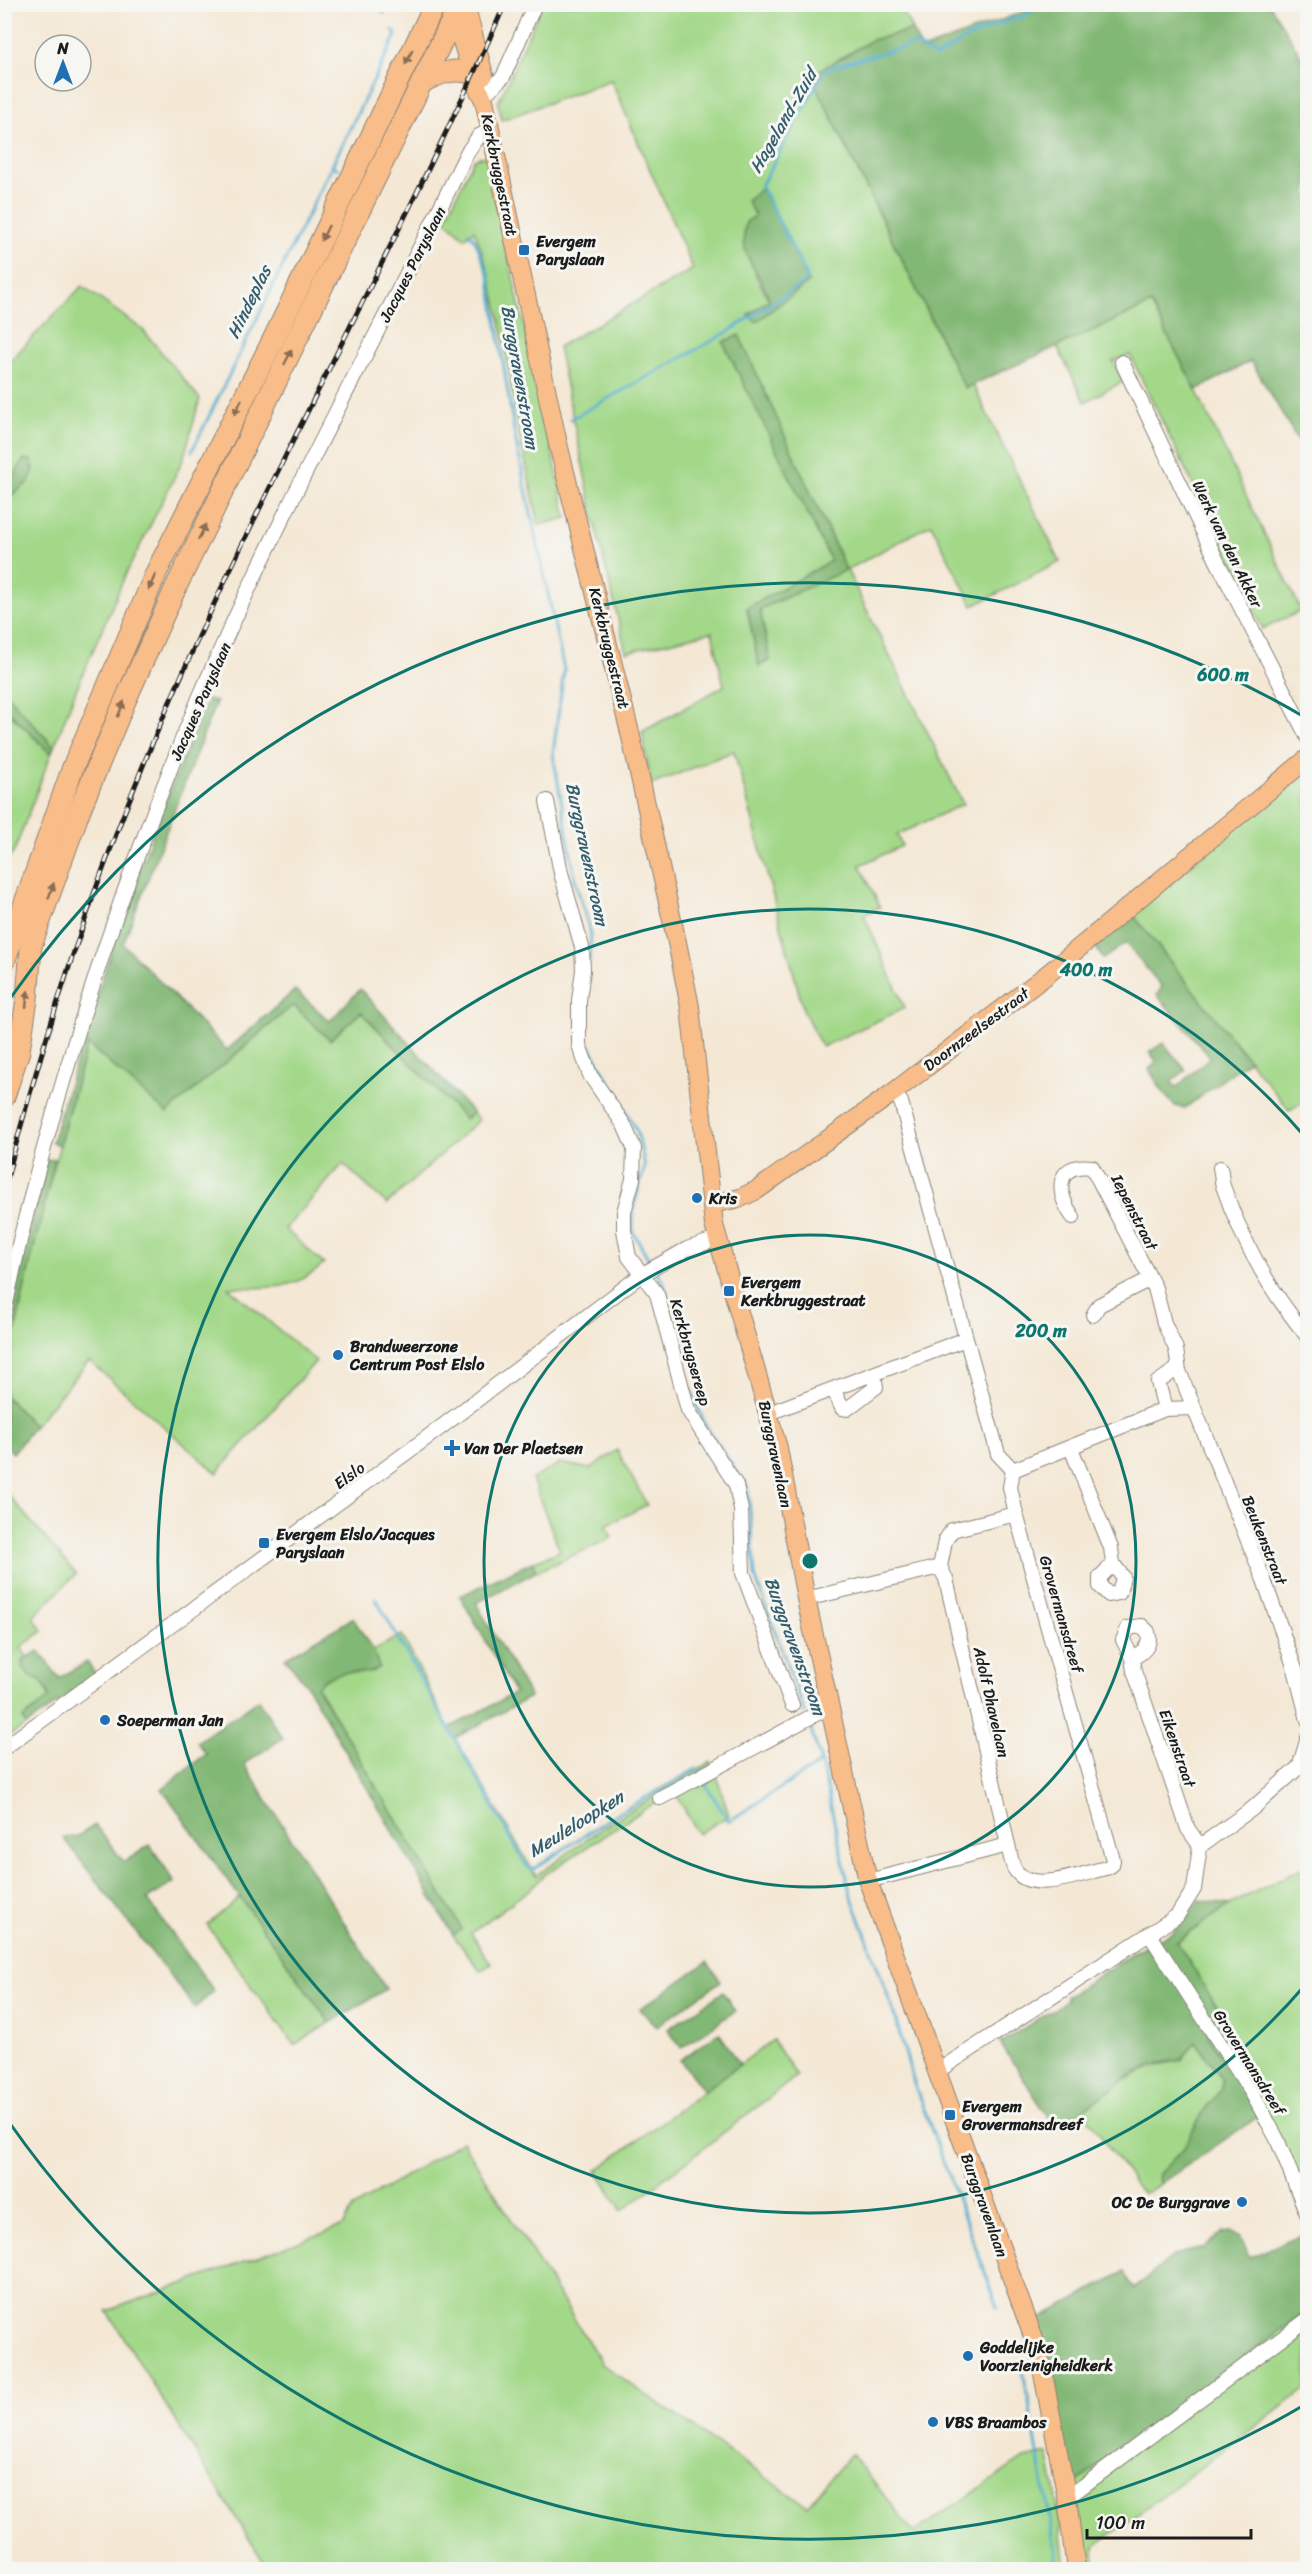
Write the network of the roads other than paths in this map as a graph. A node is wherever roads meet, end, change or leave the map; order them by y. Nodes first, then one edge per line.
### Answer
1 (435, 4) edge
2 (535, 4) edge
3 (457, 8) edge
4 (472, 73) junction
5 (424, 81) junction
6 (483, 96) junction
7 (491, 130) junction
8 (1122, 362) dead end
9 (1308, 738) edge
10 (1308, 758) edge
11 (547, 801) dead end
12 (31, 946) junction
13 (4, 962) edge
14 (4, 971) edge
15 (894, 1092) junction
16 (4, 1096) edge
17 (1220, 1168) dead end
18 (712, 1204) junction
19 (1073, 1217) dead end
20 (717, 1239) junction
21 (643, 1274) junction
22 (1150, 1279) junction
23 (4, 1314) edge
24 (1093, 1315) dead end
25 (1308, 1337) edge
26 (966, 1339) junction
27 (1179, 1371) junction
28 (874, 1375) junction
29 (834, 1391) junction
30 (1194, 1408) junction
31 (1165, 1409) junction
32 (769, 1413) junction
33 (1071, 1448) junction
34 (1013, 1470) junction
35 (1016, 1514) junction
36 (1113, 1564) dead end
37 (940, 1568) junction
38 (806, 1599) junction
39 (1132, 1658) dead end
40 (792, 1705) dead end
41 (829, 1707) junction
42 (1308, 1720) edge
43 (1308, 1738) edge
44 (4, 1748) edge
45 (660, 1798) dead end
46 (1008, 1845) junction
47 (1200, 1846) junction
48 (1074, 1876) joint
49 (868, 1881) junction
50 (1150, 1935) junction
51 (936, 2072) junction
52 (1308, 2216) edge
53 (1308, 2319) edge
54 (1067, 2498) junction
55 (1076, 2570) edge

1 -> 13 highway
2 - 6 street
3 - 4 main road, Kerkbruggestraat
3 - 5 highway
3 - 6 main road, Kerkbruggestraat
4 - 5 highway
4 - 6 main road, Kerkbruggestraat
12 -> 5 highway
6 - 7 main road, Kerkbruggestraat
7 - 18 main road, Kerkbruggestraat
7 - 23 street, Jacques Paryslaan
8 - 9 street, Werk van den Akker
10 - 15 main road, Doornzeelsestraat
11 - 21 street, Kerkbrugsereep
12 - 14 highway
16 -> 12 highway
15 - 18 main road, Doornzeelsestraat
15 - 26 street
17 - 25 street
18 - 20 main road, Burggravenlaan
19 - 22 street, Iepenstraat
20 - 21 street, Elslo
20 - 32 main road, Burggravenlaan
21 - 40 street, Kerkbrugsereep
21 - 44 street, Elslo
22 - 24 street
22 - 27 street, Beukenstraat
26 - 28 street
26 - 34 street
27 - 30 street, Beukenstraat
27 - 31 street
28 - 29 street
28 - 29 street
29 - 32 street
30 - 31 street
30 - 42 street, Beukenstraat
31 - 33 street
32 - 38 main road, Burggravenlaan
33 - 34 street
33 - 36 street
34 - 35 street, Grovermansdreef
35 - 37 street
35 - 48 street, Grovermansdreef
37 - 38 street
37 - 46 street, Adolf Dhavelaan
38 - 41 main road, Burggravenlaan
39 - 47 street, Eikenstraat
41 - 45 street
41 - 49 main road, Burggravenlaan
43 - 47 street
46 - 48 street, Adolf Dhavelaan
46 - 49 street
47 - 50 street
49 - 51 main road, Burggravenlaan
50 - 51 street
50 - 52 street, Grovermansdreef
51 - 54 main road, Burggravenlaan
53 - 54 street
54 - 55 main road, Burggravenlaan

